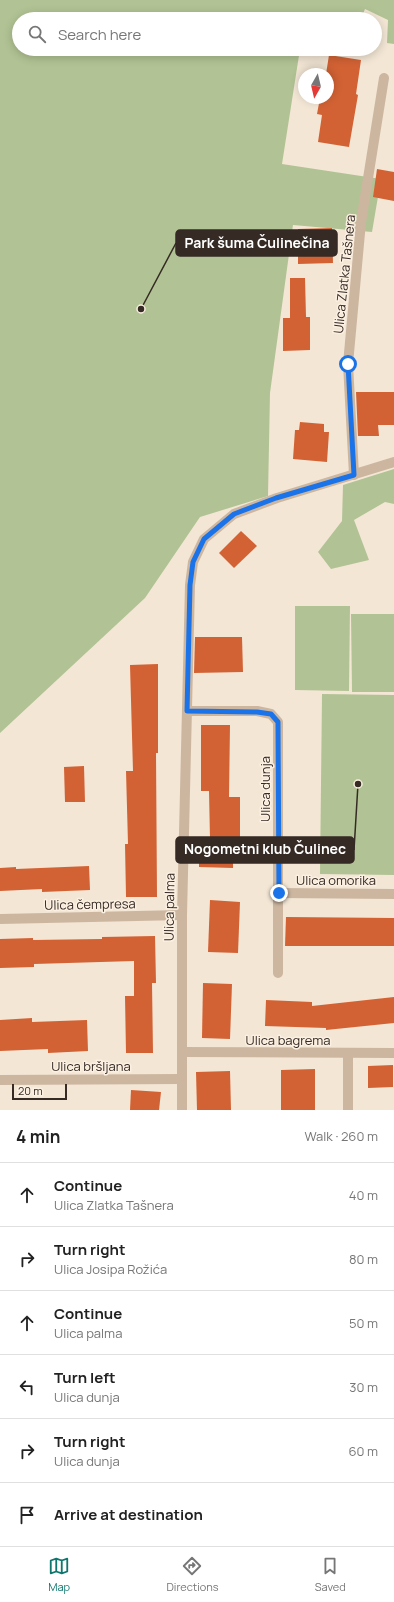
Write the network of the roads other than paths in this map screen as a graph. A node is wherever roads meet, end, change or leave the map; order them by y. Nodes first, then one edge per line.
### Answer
1 (384, 78) dead end
2 (394, 462) edge
3 (354, 475) junction
4 (187, 711) junction
5 (279, 893) junction
6 (394, 894) edge
7 (182, 915) junction
8 (0, 919) edge
9 (278, 973) dead end
10 (182, 1052) junction
11 (348, 1053) junction
12 (394, 1053) edge
13 (182, 1079) junction
14 (0, 1080) edge
15 (182, 1110) edge
16 (348, 1110) edge

1 - 3 street, Ulica Zlatka Tašnera
2 - 3 street, Ulica palma
3 - 4 street, Ulica palma
4 - 5 street, Ulica dunja
4 - 7 street, Ulica palma
5 - 6 street, Ulica omorika
5 - 9 street, Ulica dunja
7 - 8 street, Ulica čempresa
7 - 10 street, Ulica palma
10 - 11 street, Ulica bagrema
10 - 13 street, Ulica palma
11 - 12 street, Ulica bagrema
11 - 16 street
13 - 14 street, Ulica bršljana
13 - 15 street, Ulica palma

